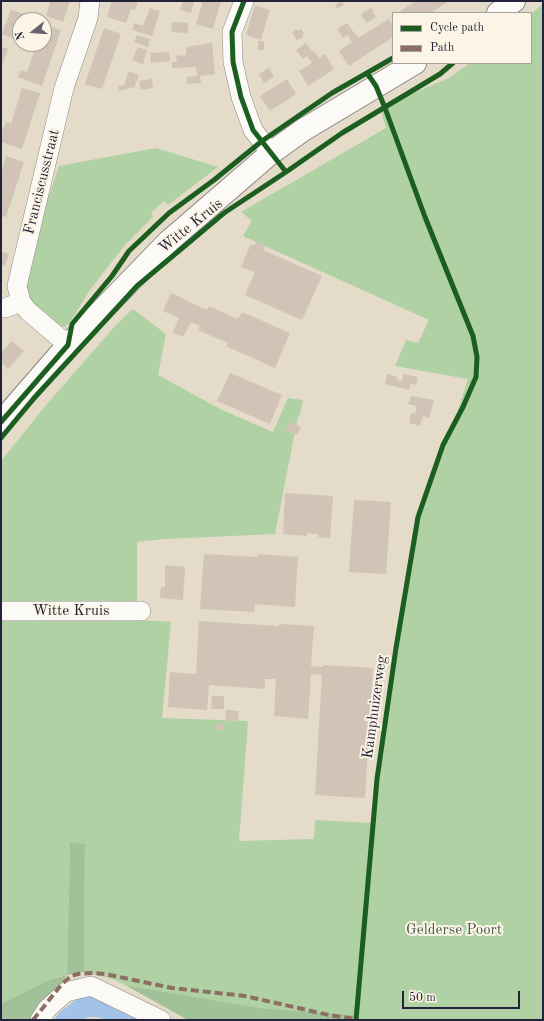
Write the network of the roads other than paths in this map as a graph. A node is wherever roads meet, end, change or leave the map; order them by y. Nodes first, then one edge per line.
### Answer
1 (90, 1) edge
2 (244, 1) edge
3 (514, 1) edge
4 (499, 12) edge
5 (413, 64) edge
6 (271, 153) junction
7 (21, 302) junction
8 (1, 308) edge
9 (68, 345) junction
10 (1, 422) edge
11 (1, 611) edge
12 (141, 611) dead end
13 (40, 1020) edge
14 (161, 1020) edge

1 - 7 street, Franciscusstraat
2 - 6 street
3 - 4 main road
5 - 6 main road, Witte Kruis
6 - 9 main road, Witte Kruis
7 - 8 street
7 - 9 street
9 - 10 main road, Witte Kruis
11 - 12 street, Witte Kruis
13 - 14 street

